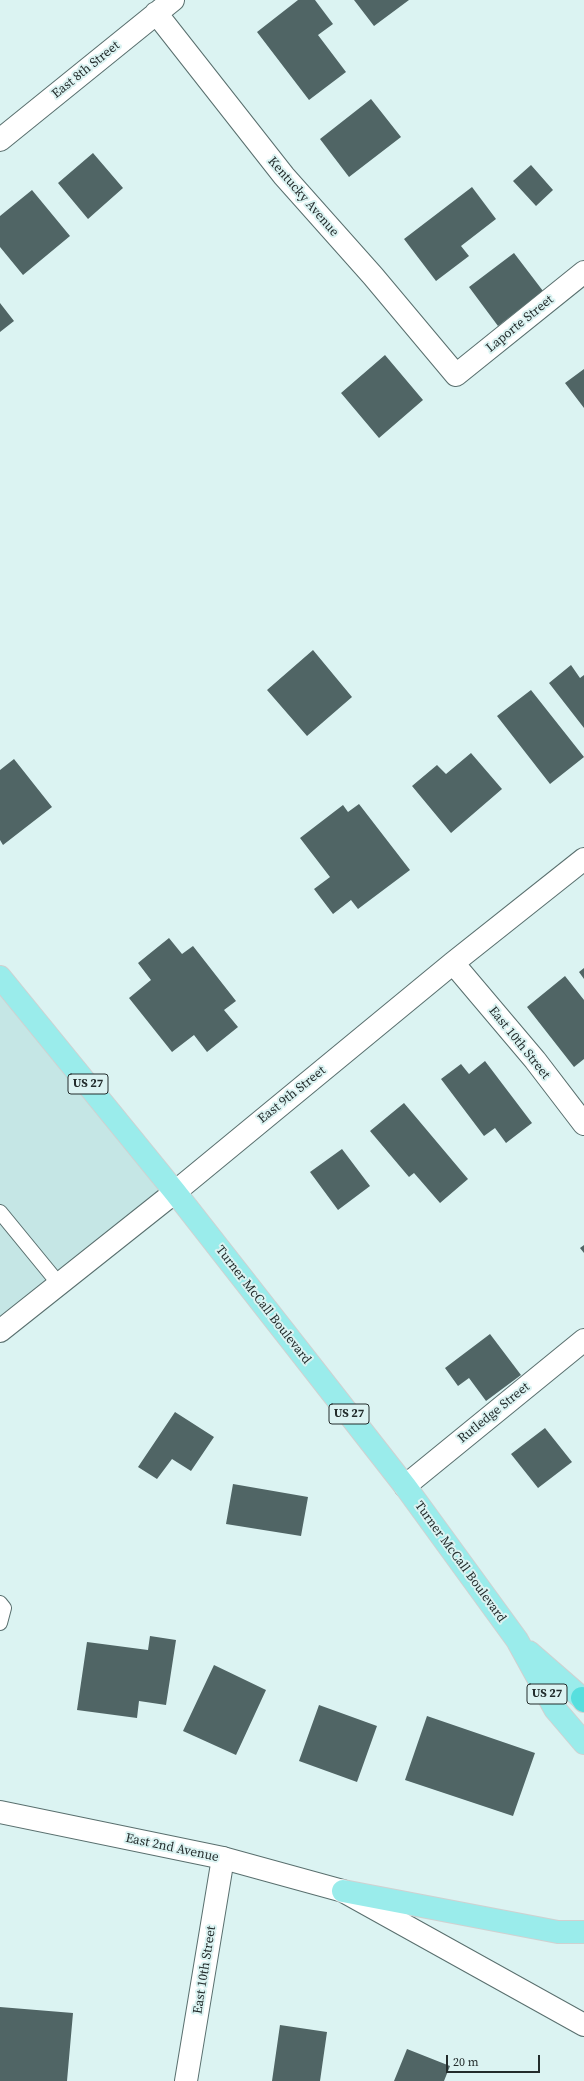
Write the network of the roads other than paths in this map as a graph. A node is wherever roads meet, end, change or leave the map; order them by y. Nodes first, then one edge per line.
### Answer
1 (173, 0) edge
2 (156, 13) junction
3 (0, 140) edge
4 (584, 272) edge
5 (456, 376) joint
6 (584, 859) edge
7 (453, 963) junction
8 (0, 977) edge
9 (584, 1124) edge
10 (175, 1192) junction
11 (0, 1212) edge
12 (59, 1284) junction
13 (0, 1331) edge
14 (584, 1340) edge
15 (405, 1486) junction
16 (0, 1603) edge
17 (0, 1623) edge
18 (517, 1640) junction
19 (583, 1699) edge
20 (584, 1744) edge
21 (0, 1812) edge
22 (223, 1858) junction
23 (343, 1891) junction
24 (584, 1932) edge
25 (584, 2025) edge
26 (186, 2081) edge

1 - 2 street, East 8th Street
2 - 3 street, East 8th Street
2 - 5 street, Kentucky Avenue
4 - 5 street, Laporte Street
6 - 7 street, East 9th Street
7 - 9 street, East 10th Street
7 - 10 street, East 9th Street
8 - 10 main road, Turner McCall Boulevard / US 27
10 - 12 street, East 9th Street
10 - 15 main road, Turner McCall Boulevard / US 27
11 - 12 lane
12 - 13 street, East 9th Street
14 - 15 street, Rutledge Street
15 - 18 main road, Turner McCall Boulevard / US 27
16 - 17 lane
18 - 19 main road, Turner McCall Boulevard / US 27
18 - 20 main road, Turner McCall Boulevard / US 27
21 - 22 street, East 2nd Avenue
22 - 23 street, East 2nd Avenue
22 - 26 street, East 10th Street
23 - 24 main road
23 - 25 street, East 2nd Avenue

